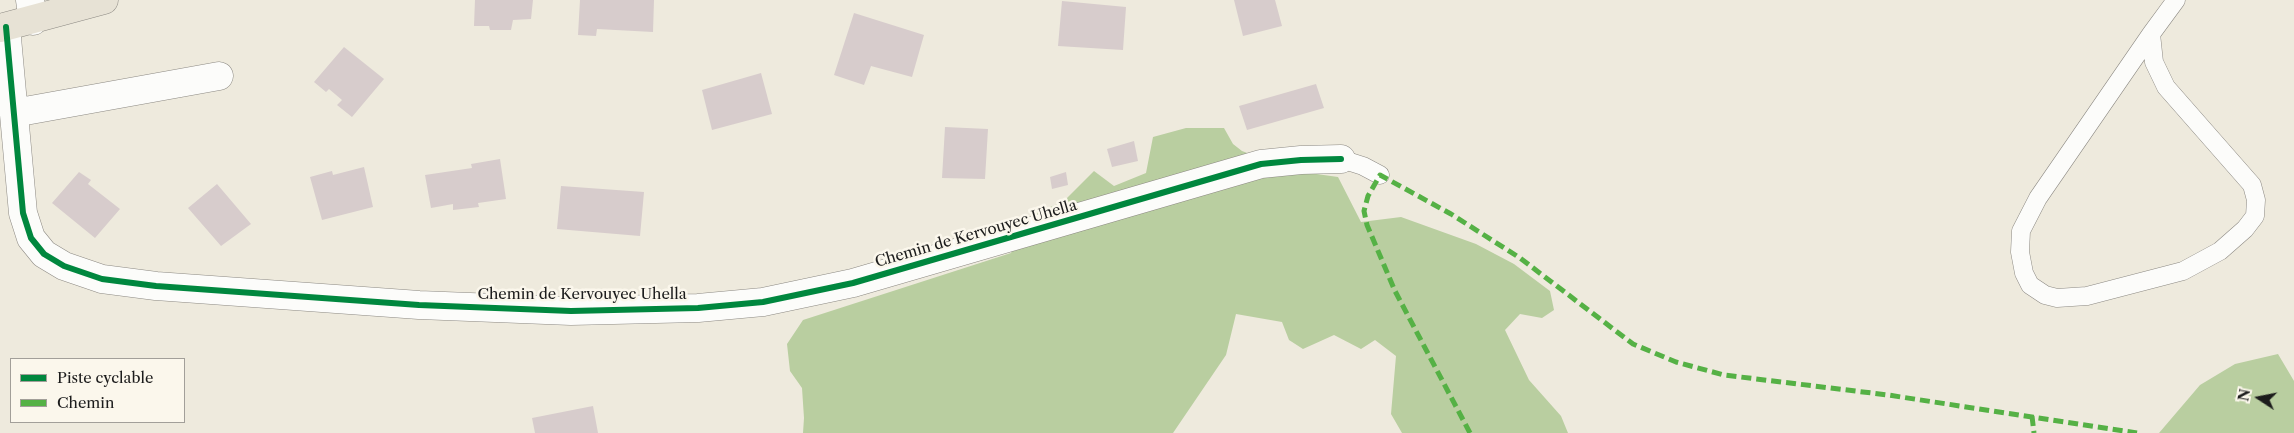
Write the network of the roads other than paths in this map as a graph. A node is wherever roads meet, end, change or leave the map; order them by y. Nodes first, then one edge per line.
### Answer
1 (104, 0) edge
2 (2176, 0) edge
3 (32, 10) edge
4 (3, 28) edge
5 (2151, 34) junction
6 (219, 76) dead end
7 (14, 113) junction
8 (1341, 159) joint
9 (1380, 175) dead end

1 - 3 main road
2 - 5 lane
3 - 4 main road
4 - 7 street, Chemin de Kervouyec Uhella
5 - 5 lane
6 - 7 street
7 - 8 street, Chemin de Kervouyec Uhella
8 - 9 lane, Chemin de Kervouyec Uhella

